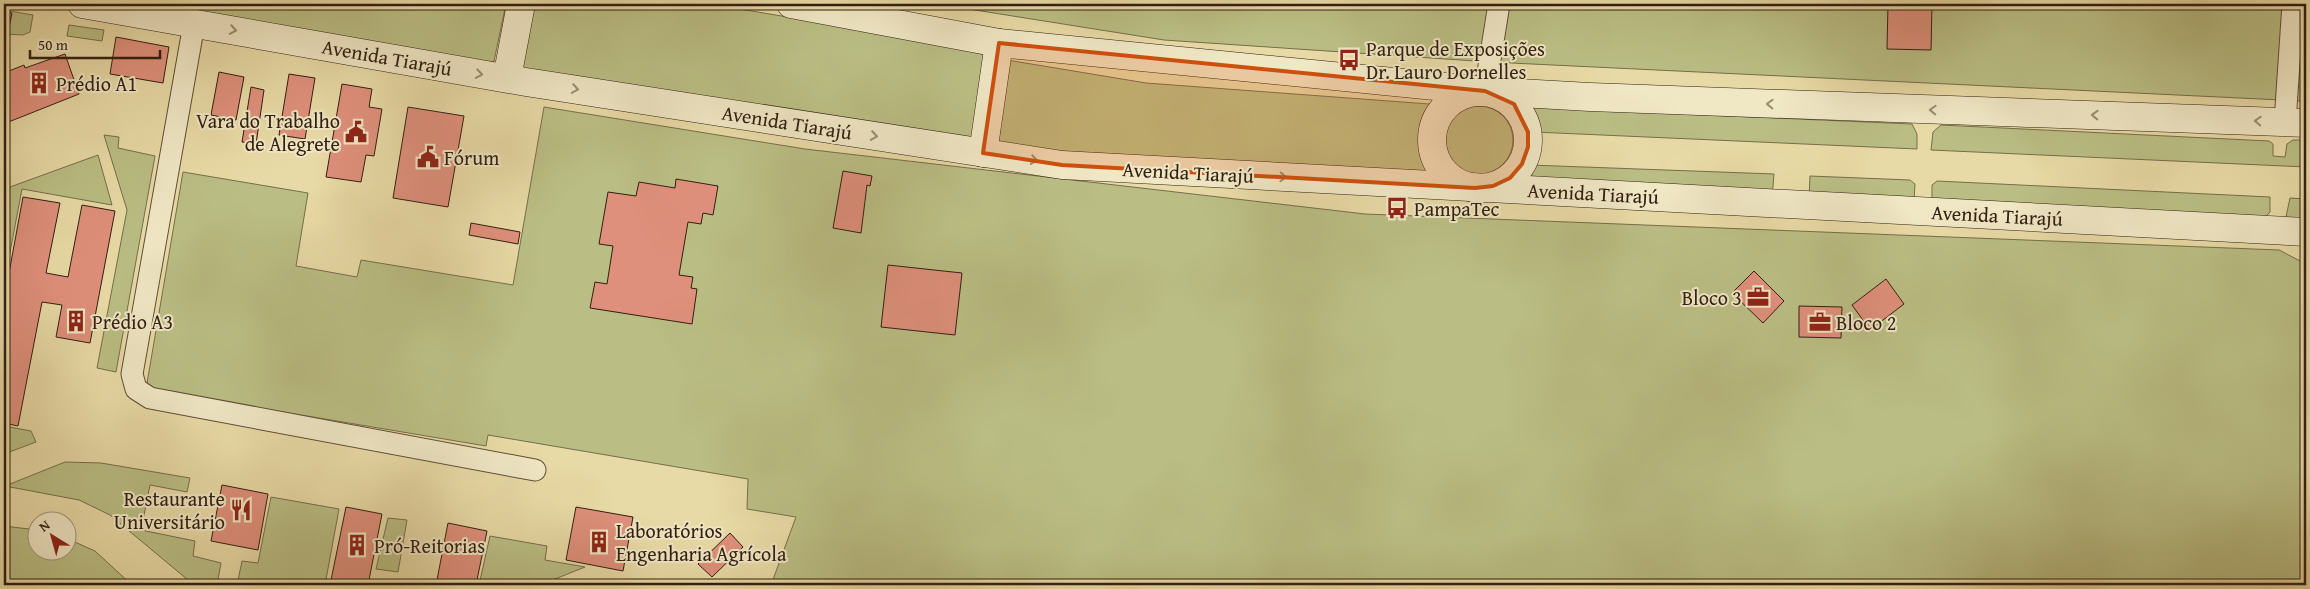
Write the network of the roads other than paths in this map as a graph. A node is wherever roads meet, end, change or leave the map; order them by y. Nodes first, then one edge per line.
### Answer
1 (82, 4) edge
2 (521, 4) edge
3 (791, 4) edge
4 (1499, 4) edge
5 (2293, 4) edge
6 (864, 10) edge
7 (194, 24) junction
8 (1000, 43) junction
9 (507, 78) junction
10 (1485, 91) junction
11 (2296, 123) edge
12 (983, 153) junction
13 (1475, 188) junction
14 (2294, 231) edge
15 (2306, 243) edge
16 (535, 470) dead end

1 - 7 main road, Avenida Tiarajú
2 - 9 main road
3 - 6 main road
4 - 10 street
5 - 11 street
6 - 8 main road
7 -> 9 main road, Avenida Tiarajú
7 - 16 street
8 - 10 main road
8 - 12 main road
9 -> 12 main road, Avenida Tiarajú
11 -> 10 main road
10 - 13 main road
10 - 13 main road
12 -> 13 main road, Avenida Tiarajú
13 - 14 main road, Avenida Tiarajú
14 - 15 main road

